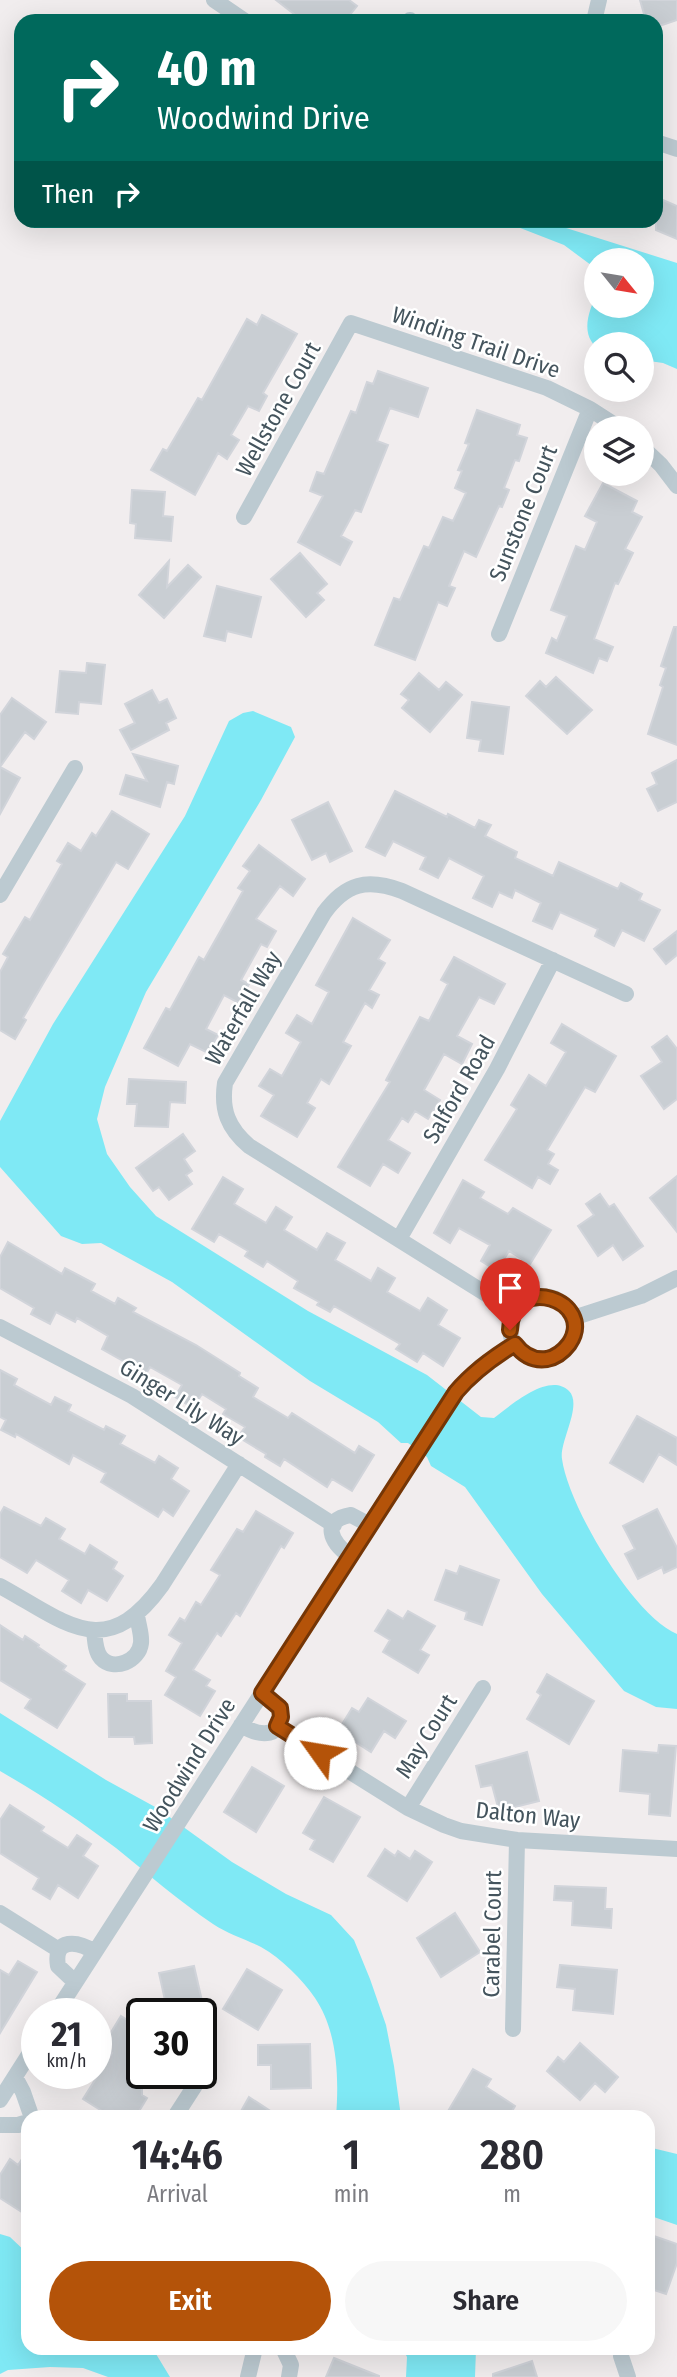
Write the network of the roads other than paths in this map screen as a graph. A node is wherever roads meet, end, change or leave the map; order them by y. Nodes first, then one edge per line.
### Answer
1 (214, 0) edge
2 (235, 14) edge
3 (351, 323) joint
4 (590, 409) junction
5 (601, 416) edge
6 (654, 458) edge
7 (677, 486) edge
8 (244, 517) dead end
9 (499, 634) dead end
10 (75, 768) dead end
11 (0, 895) edge
12 (553, 960) junction
13 (626, 994) dead end
14 (399, 1239) junction
15 (677, 1278) edge
16 (516, 1312) junction
17 (573, 1318) junction
18 (0, 1327) edge
19 (515, 1344) junction
20 (239, 1464) junction
21 (334, 1525) junction
22 (370, 1525) junction
23 (350, 1556) junction
24 (0, 1586) edge
25 (137, 1615) junction
26 (94, 1630) junction
27 (483, 1688) dead end
28 (262, 1693) junction
29 (241, 1725) junction
30 (277, 1726) junction
31 (408, 1808) junction
32 (517, 1840) junction
33 (677, 1849) edge
34 (0, 1913) edge
35 (59, 1950) junction
36 (95, 1952) junction
37 (75, 1982) junction
38 (65, 1998) edge
39 (513, 2029) dead end
40 (21, 2067) edge
41 (15, 2077) junction
42 (193, 2089) edge
43 (0, 2100) edge
44 (29, 2110) edge
45 (179, 2110) edge
46 (21, 2124) edge
47 (0, 2125) edge
48 (253, 2355) edge
49 (286, 2355) edge
50 (621, 2357) dead end
51 (248, 2377) edge
52 (289, 2377) edge
53 (628, 2377) edge

1 - 2 street
3 - 4 street, Winding Trail Drive
3 - 8 street, Wellstone Court
4 - 5 street, Winding Trail Drive
4 - 9 street, Sunstone Court
6 - 7 street
10 - 11 street
12 - 13 street, Waterfall Way
12 - 14 street, Salford Road
12 - 14 street, Waterfall Way
14 - 16 street, Waterfall Way
15 - 17 street
16 - 17 street
16 - 19 street
17 - 19 street
18 - 20 street, Ginger Lily Way
19 - 22 street, Woodwind Drive
20 - 21 street, Ginger Lily Way
20 - 25 street
21 - 22 street
21 - 23 street
22 - 23 street, Woodwind Drive
23 - 28 street, Woodwind Drive
24 - 26 street
25 - 26 street
25 - 26 street
27 - 31 street, May Court
28 - 29 street, Woodwind Drive
28 - 30 street
29 - 30 street
29 - 36 street, Woodwind Drive
30 - 31 street, Dalton Way
31 - 32 street, Dalton Way
32 - 33 street, Dalton Way
32 - 39 street, Carabel Court
34 - 35 street
35 - 36 street
35 - 37 street
36 - 37 street, Woodwind Drive
37 - 38 street, Woodwind Drive
40 - 41 street
41 - 43 street
41 - 44 street
42 - 45 street
46 - 47 street
48 - 51 street
49 - 52 street
50 - 53 street

